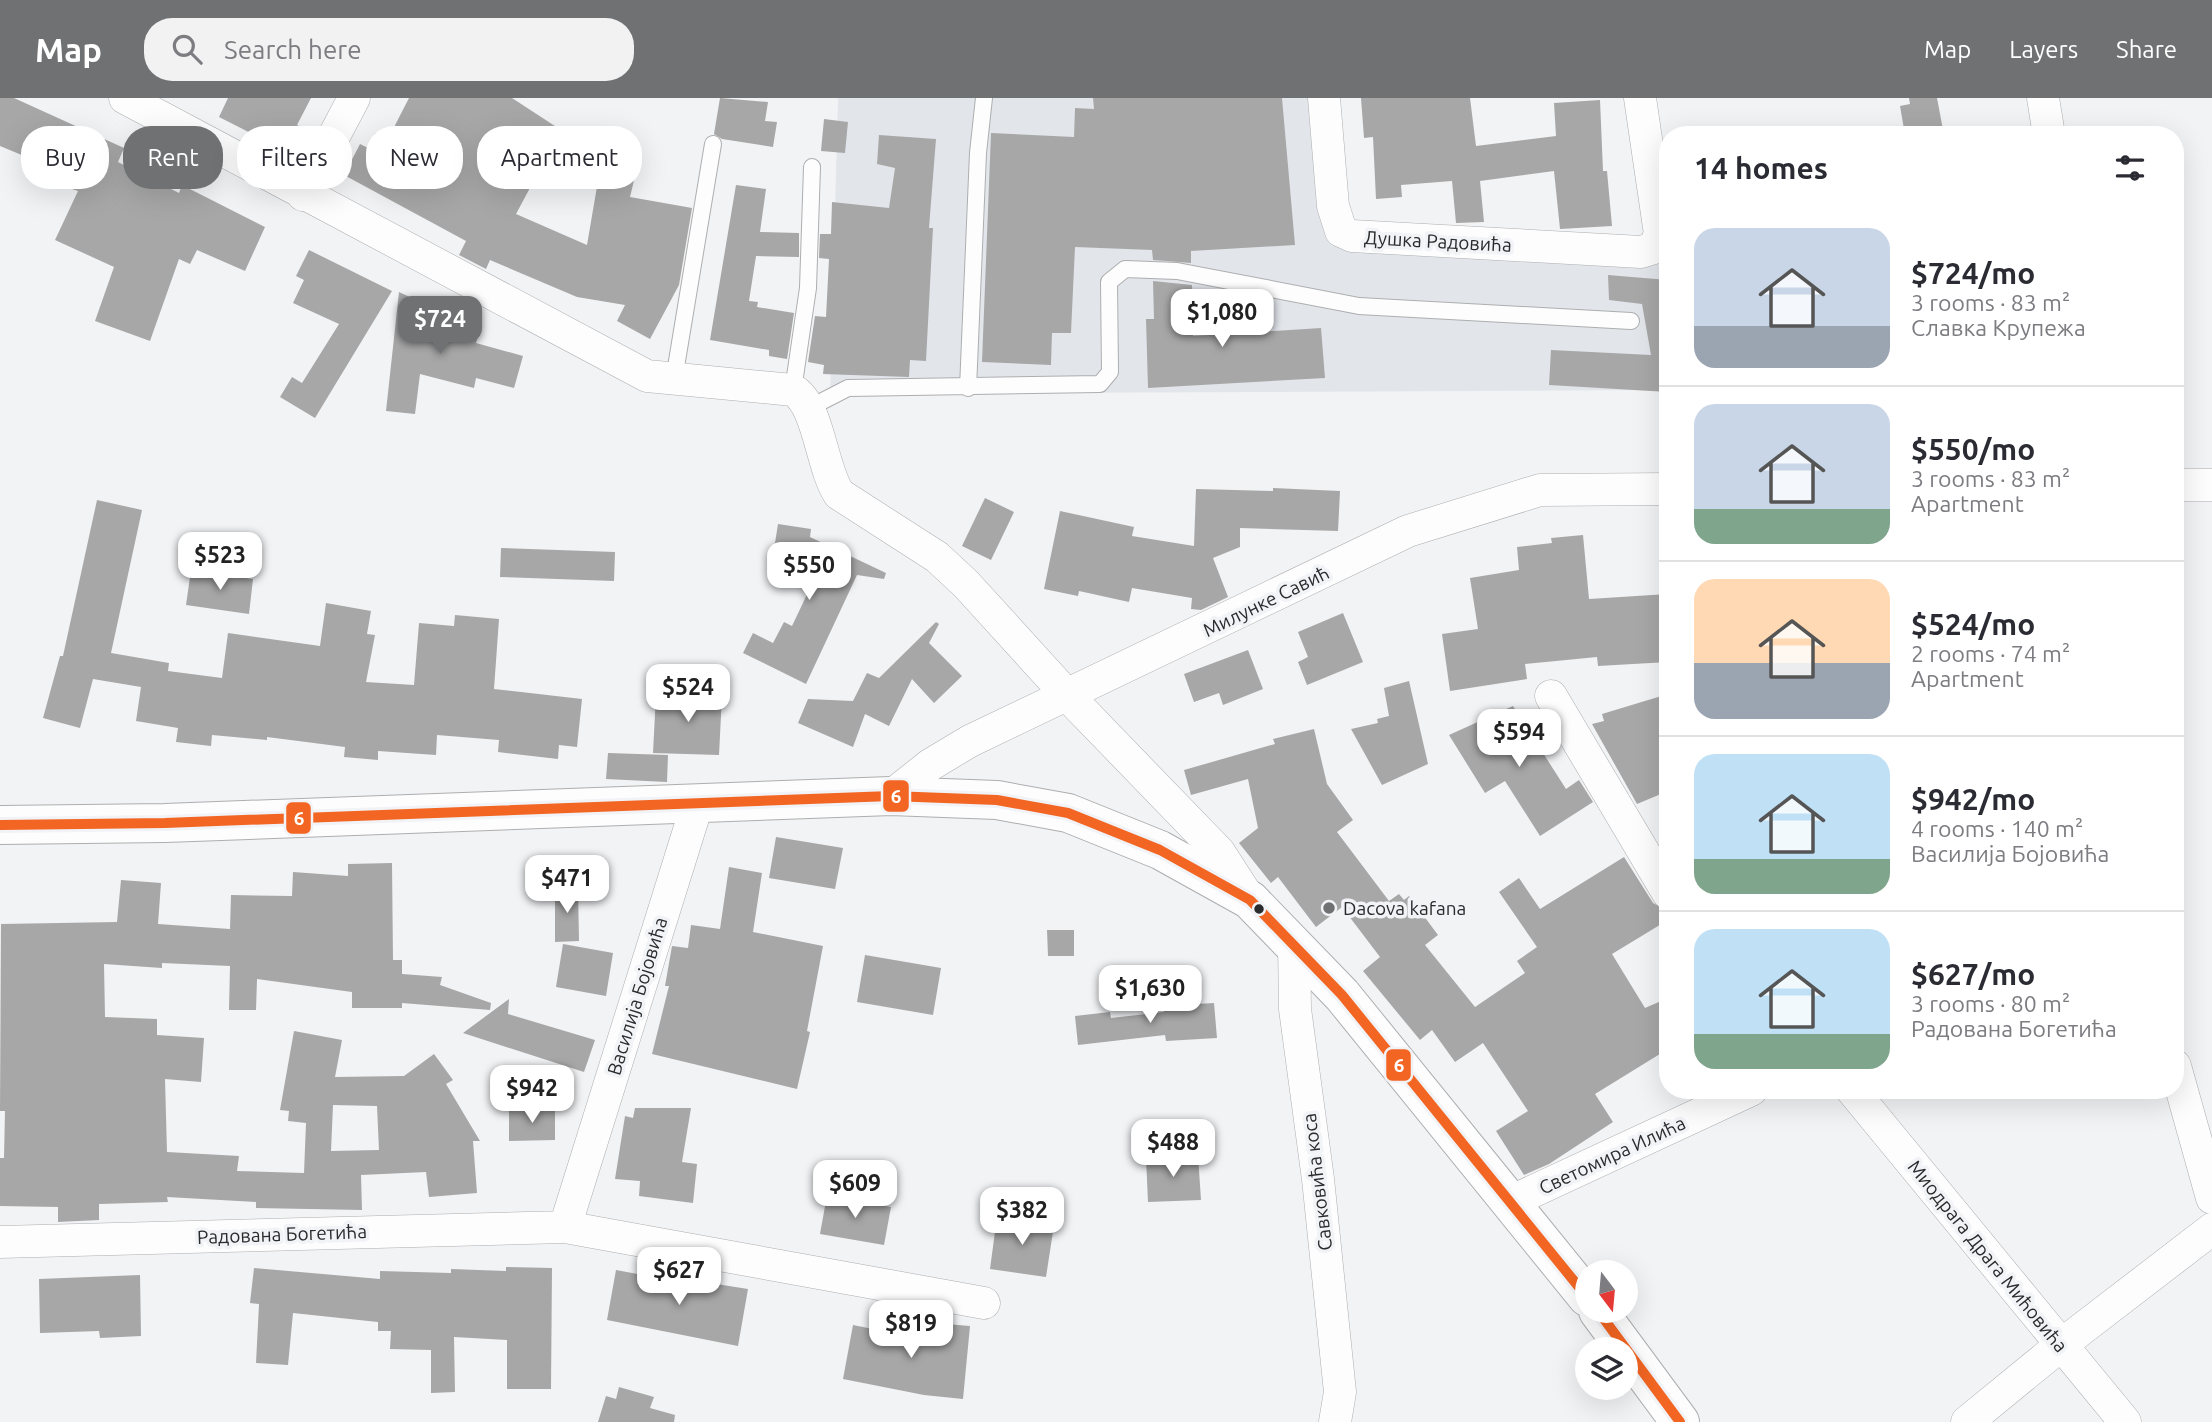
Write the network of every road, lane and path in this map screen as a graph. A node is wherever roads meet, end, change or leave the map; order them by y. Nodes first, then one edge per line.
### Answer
1 (125, 98) edge
2 (354, 98) edge
3 (984, 98) edge
4 (1324, 98) edge
5 (1640, 98) edge
6 (2043, 98) edge
7 (2048, 126) edge
8 (713, 144) dead end
9 (812, 167) dead end
10 (303, 195) junction
11 (1659, 227) edge
12 (1659, 236) edge
13 (1631, 321) dead end
14 (660, 377) junction
15 (968, 388) junction
16 (801, 399) junction
17 (2184, 485) edge
18 (2212, 485) edge
19 (1659, 489) edge
20 (1068, 696) junction
21 (1551, 696) dead end
22 (891, 796) junction
23 (697, 804) junction
24 (0, 825) edge
25 (1659, 878) edge
26 (1250, 900) junction
27 (1294, 942) junction
28 (2184, 1098) edge
29 (1732, 1099) edge
30 (1859, 1099) edge
31 (2212, 1198) edge
32 (1510, 1202) junction
33 (565, 1227) junction
34 (2212, 1228) edge
35 (0, 1242) edge
36 (1575, 1282) edge
37 (984, 1303) dead end
38 (1607, 1323) edge
39 (2061, 1345) junction
40 (1335, 1422) edge
41 (1680, 1422) edge
42 (1967, 1422) edge
43 (2125, 1422) edge

1 - 10 street
2 - 10 street
3 - 15 lane
4 - 12 street, Душка Радовића
5 - 11 street, Душка Радовића
6 - 7 street
8 - 14 lane
9 - 16 lane
10 - 14 street
13 - 15 lane
14 - 16 street
15 - 16 lane
16 - 20 street
17 - 18 street
19 - 20 street, Милунке Савић
20 - 22 street, Милунке Савић
20 - 26 street
21 - 25 street
22 - 23 main road
22 - 26 main road
23 - 24 main road
23 - 33 street, Василија Бојовића
26 - 27 main road
27 - 32 main road
27 - 40 street, Савковића коса
28 - 31 street
29 - 32 street, Светомира Илића
30 - 39 street, Миодрага Драга Мићовића
32 - 36 main road
33 - 35 street, Радована Богетића
33 - 37 street, Радована Богетића
34 - 39 street
38 - 41 main road
39 - 42 street
39 - 43 street, Миодрага Драга Мићовића

